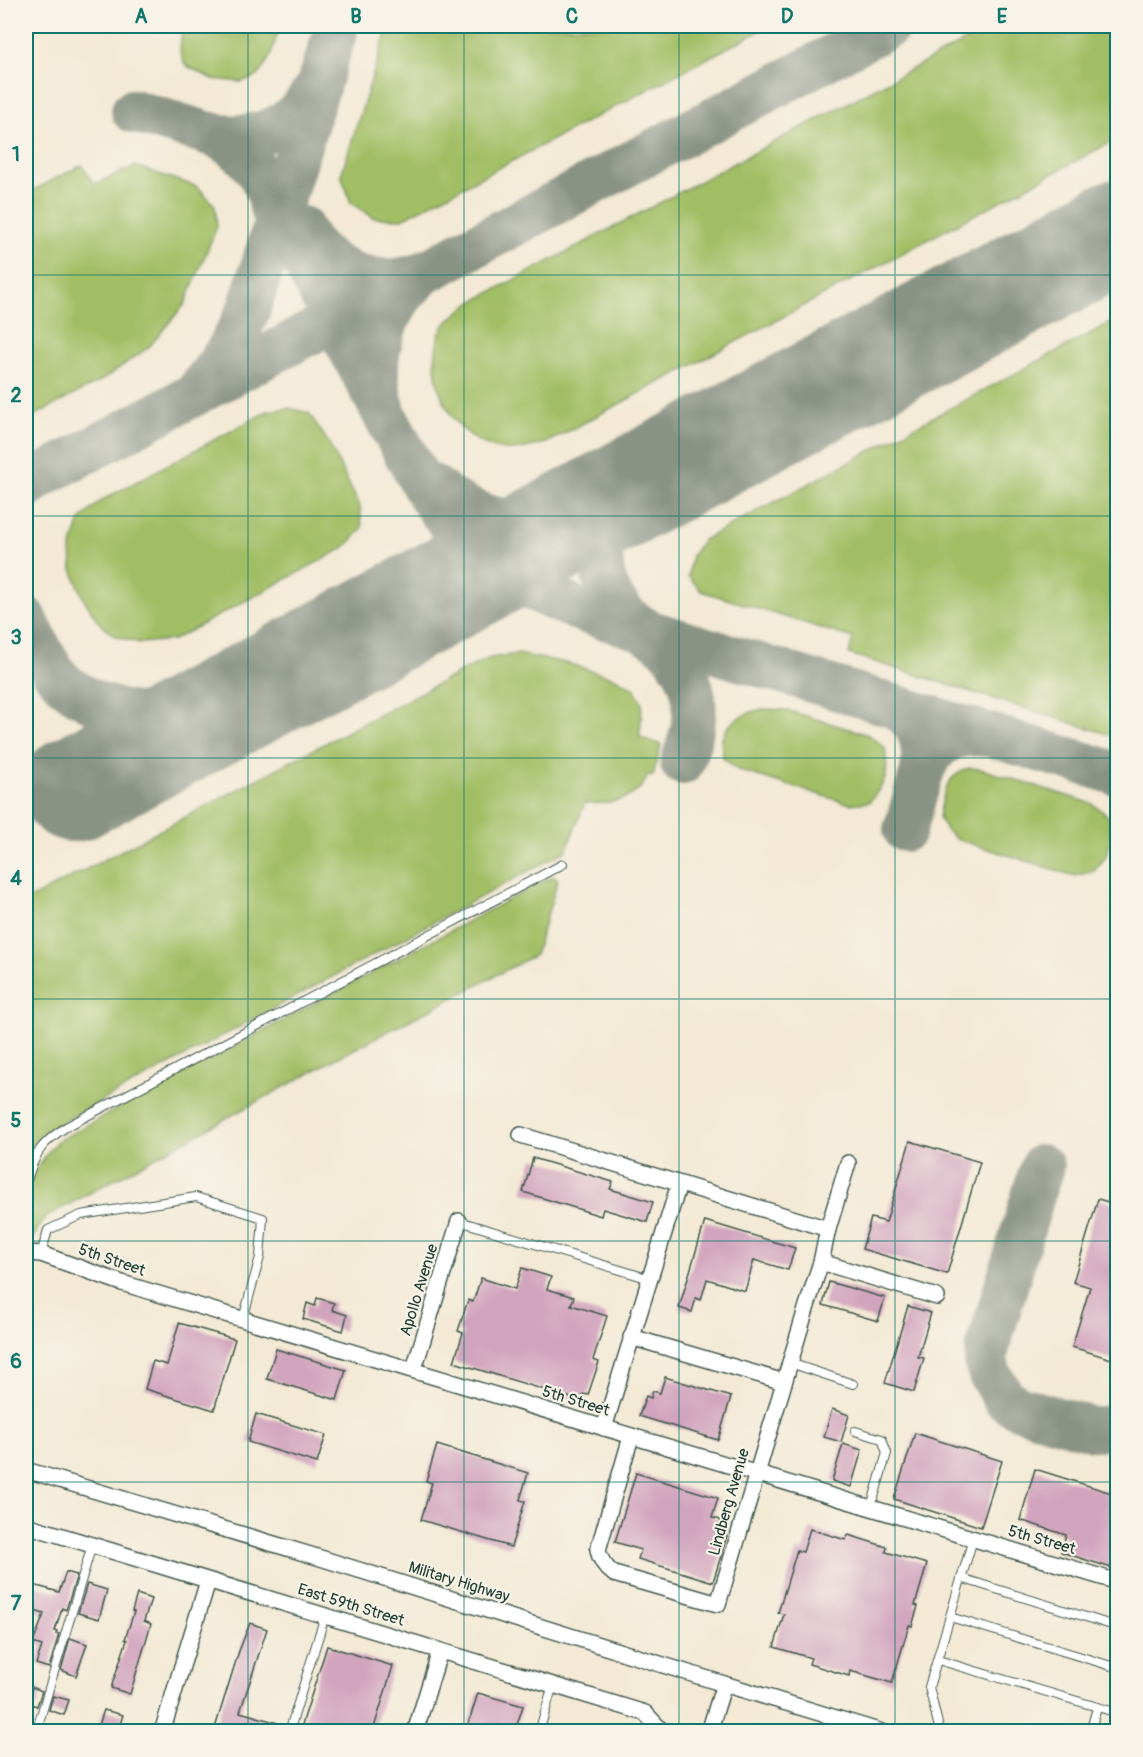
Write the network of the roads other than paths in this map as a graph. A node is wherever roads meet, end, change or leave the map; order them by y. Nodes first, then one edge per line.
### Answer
1 (563, 864) dead end
2 (521, 1136) dead end
3 (848, 1163) dead end
4 (26, 1183) edge
5 (678, 1184) junction
6 (459, 1221) joint
7 (828, 1229) junction
8 (33, 1254) edge
9 (821, 1262) junction
10 (650, 1279) junction
11 (937, 1297) dead end
12 (243, 1319) junction
13 (631, 1337) junction
14 (790, 1363) junction
15 (414, 1369) junction
16 (784, 1382) junction
17 (853, 1384) dead end
18 (604, 1428) junction
19 (855, 1431) dead end
20 (632, 1437) junction
21 (26, 1470) edge
22 (756, 1474) junction
23 (871, 1508) junction
24 (26, 1525) edge
25 (973, 1539) junction
26 (92, 1545) junction
27 (962, 1578) junction
28 (208, 1581) junction
29 (1118, 1581) edge
30 (325, 1616) junction
31 (950, 1617) junction
32 (1118, 1627) edge
33 (440, 1651) junction
34 (938, 1660) junction
35 (1118, 1668) edge
36 (724, 1684) junction
37 (553, 1685) junction
38 (1097, 1708) junction
39 (1118, 1713) edge
40 (660, 1730) edge
41 (36, 1731) edge
42 (162, 1731) edge
43 (289, 1731) edge
44 (415, 1731) edge
45 (539, 1731) edge
46 (709, 1731) edge
47 (882, 1731) edge
48 (940, 1731) edge
49 (1090, 1731) edge

1 - 4 lane
2 - 5 street
3 - 7 street, Lindberg Avenue
5 - 7 street
5 - 10 street
6 - 10 lane
6 - 15 street, Apollo Avenue
7 - 9 street, Lindberg Avenue
8 - 12 street, 5th Street
8 - 12 lane
9 - 11 street
9 - 14 street, Lindberg Avenue
10 - 13 street
12 - 15 street, 5th Street
13 - 16 street
13 - 18 street
14 - 16 street, Lindberg Avenue
14 - 17 lane
15 - 18 street, 5th Street
16 - 22 street, Lindberg Avenue
18 - 20 street, 5th Street
19 - 23 lane
20 - 22 street, 5th Street
20 - 22 street, Lindberg Avenue
21 - 36 street, Military Highway
22 - 23 street, 5th Street
23 - 25 street, 5th Street
24 - 26 street, East 59th Street
25 - 27 lane
25 - 29 street, 5th Street
26 - 28 street, East 59th Street
26 - 41 lane
27 - 31 lane
27 - 32 lane
28 - 30 street, East 59th Street
28 - 42 street
30 - 33 street, East 59th Street
30 - 43 lane
31 - 34 lane
31 - 35 lane
33 - 37 street, East 59th Street
33 - 44 street
34 - 38 lane
34 - 48 lane
36 - 46 street
36 - 47 street, Military Highway
37 - 40 street, East 59th Street
37 - 45 lane
38 - 39 lane
38 - 49 lane

